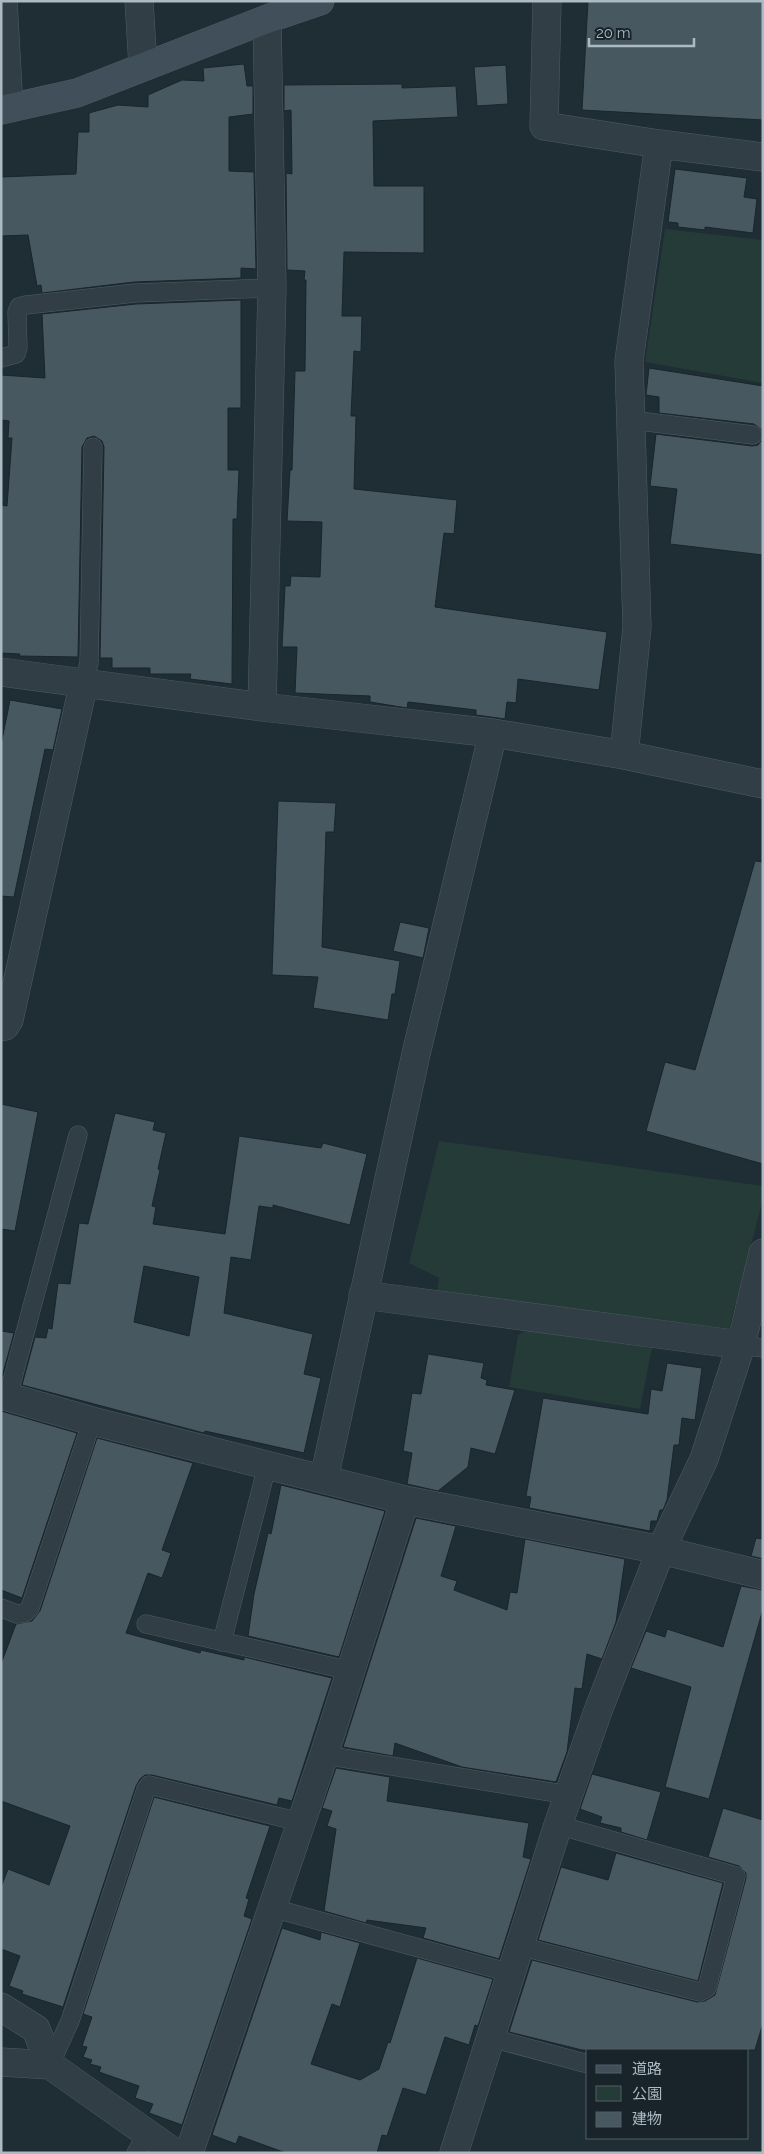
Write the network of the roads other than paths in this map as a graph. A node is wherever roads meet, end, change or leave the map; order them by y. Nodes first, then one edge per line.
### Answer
1 (3, 1) edge
2 (139, 1) edge
3 (320, 1) edge
4 (547, 1) edge
5 (267, 19) junction
6 (143, 66) junction
7 (5, 109) edge
8 (659, 144) junction
9 (763, 157) edge
10 (272, 288) junction
11 (1, 358) edge
12 (631, 420) junction
13 (753, 435) dead end
14 (94, 447) dead end
15 (1, 672) edge
16 (84, 682) junction
17 (262, 707) junction
18 (493, 733) junction
19 (624, 755) junction
20 (763, 784) edge
21 (1, 1027) edge
22 (78, 1135) dead end
23 (763, 1252) edge
24 (363, 1295) junction
25 (752, 1346) edge
26 (4, 1395) edge
27 (92, 1421) junction
28 (267, 1466) junction
29 (324, 1479) junction
30 (405, 1500) junction
31 (661, 1550) junction
32 (763, 1574) edge
33 (1, 1608) edge
34 (146, 1624) dead end
35 (222, 1642) junction
36 (351, 1671) junction
37 (324, 1755) junction
38 (569, 1795) junction
39 (300, 1822) junction
40 (558, 1825) junction
41 (272, 1908) junction
42 (519, 1946) junction
43 (511, 1973) junction
44 (1, 2006) edge
45 (491, 2038) junction
46 (1, 2062) edge
47 (586, 2063) edge
48 (50, 2065) junction
49 (142, 2143) edge
50 (175, 2153) edge
51 (189, 2153) edge
52 (454, 2153) edge

1 - 7 street
2 - 6 street
3 - 5 street
4 - 8 street
5 - 6 street
5 - 10 street
6 - 7 street
8 - 9 street
8 - 12 street
10 - 11 lane
10 - 17 street
12 - 13 lane
12 - 19 street
14 - 16 lane
15 - 16 street
16 - 17 street
16 - 21 street
17 - 18 street
18 - 19 street
18 - 24 street
19 - 20 street
22 - 26 lane
23 - 25 street
24 - 25 street
24 - 29 street
25 - 31 street
26 - 27 street
27 - 28 street
27 - 33 lane
28 - 29 street
28 - 35 lane
29 - 30 street
30 - 31 street
30 - 36 street
31 - 32 street
31 - 38 street
34 - 35 lane
35 - 36 lane
36 - 37 street
37 - 38 lane
37 - 39 street
38 - 40 street
39 - 41 street
39 - 48 lane
40 - 42 street
40 - 42 lane
41 - 43 lane
41 - 51 street
42 - 43 street
43 - 45 street
44 - 48 street
45 - 47 lane
45 - 52 street
46 - 48 street
48 - 49 street
49 - 50 street

